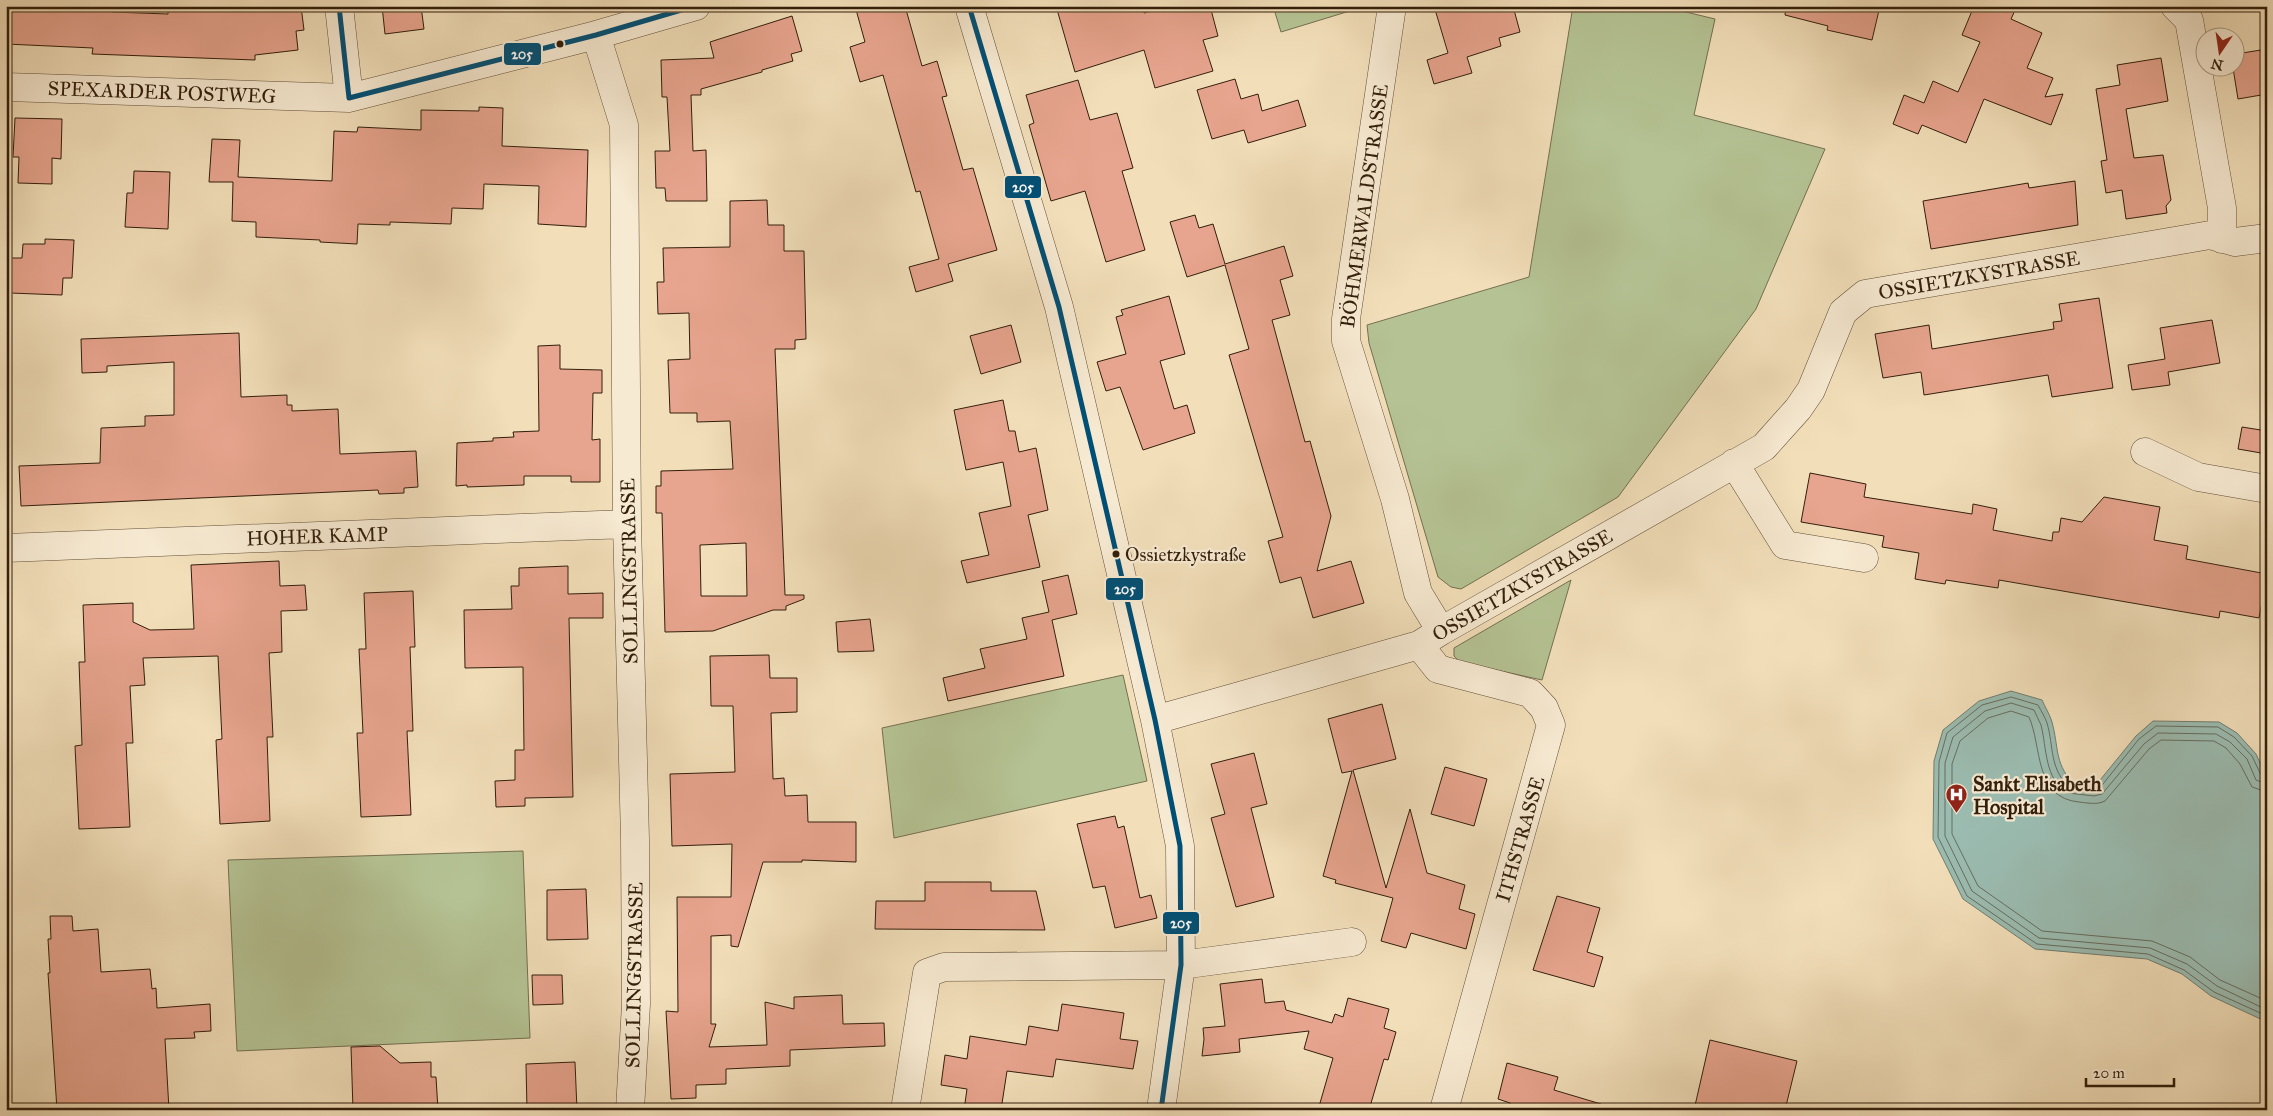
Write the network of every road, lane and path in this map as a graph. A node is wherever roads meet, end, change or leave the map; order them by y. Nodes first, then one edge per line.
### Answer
1 (339, 6) edge
2 (696, 6) edge
3 (969, 6) edge
4 (1392, 6) edge
5 (2175, 6) edge
6 (596, 35) junction
7 (6, 87) edge
8 (349, 98) junction
9 (2267, 238) edge
10 (2222, 239) junction
11 (2145, 452) dead end
12 (1734, 464) junction
13 (2267, 489) edge
14 (627, 524) junction
15 (6, 548) edge
16 (1864, 558) dead end
17 (1430, 638) junction
18 (1155, 720) junction
19 (1352, 942) dead end
20 (1182, 965) junction
21 (630, 1110) edge
22 (905, 1110) edge
23 (1161, 1110) edge
24 (1444, 1110) edge

1 - 8 street
2 - 6 street, SPEXARDER POSTWEG
3 - 18 street
4 - 17 street, BÖHMERWALDSTRASSE
5 - 10 street
6 - 8 street, SPEXARDER POSTWEG
6 - 14 street, SOLLINGSTRASSE
7 - 8 street, SPEXARDER POSTWEG
9 - 10 street, OSSIETZKYSTRASSE
10 - 12 street, OSSIETZKYSTRASSE
11 - 13 street
12 - 16 street
12 - 17 street, OSSIETZKYSTRASSE
14 - 15 street, HOHER KAMP
14 - 21 street, SOLLINGSTRASSE
17 - 18 street, OSSIETZKYSTRASSE
17 - 24 street, ITHSTRASSE
18 - 20 street
19 - 20 street
20 - 22 street
20 - 23 street

